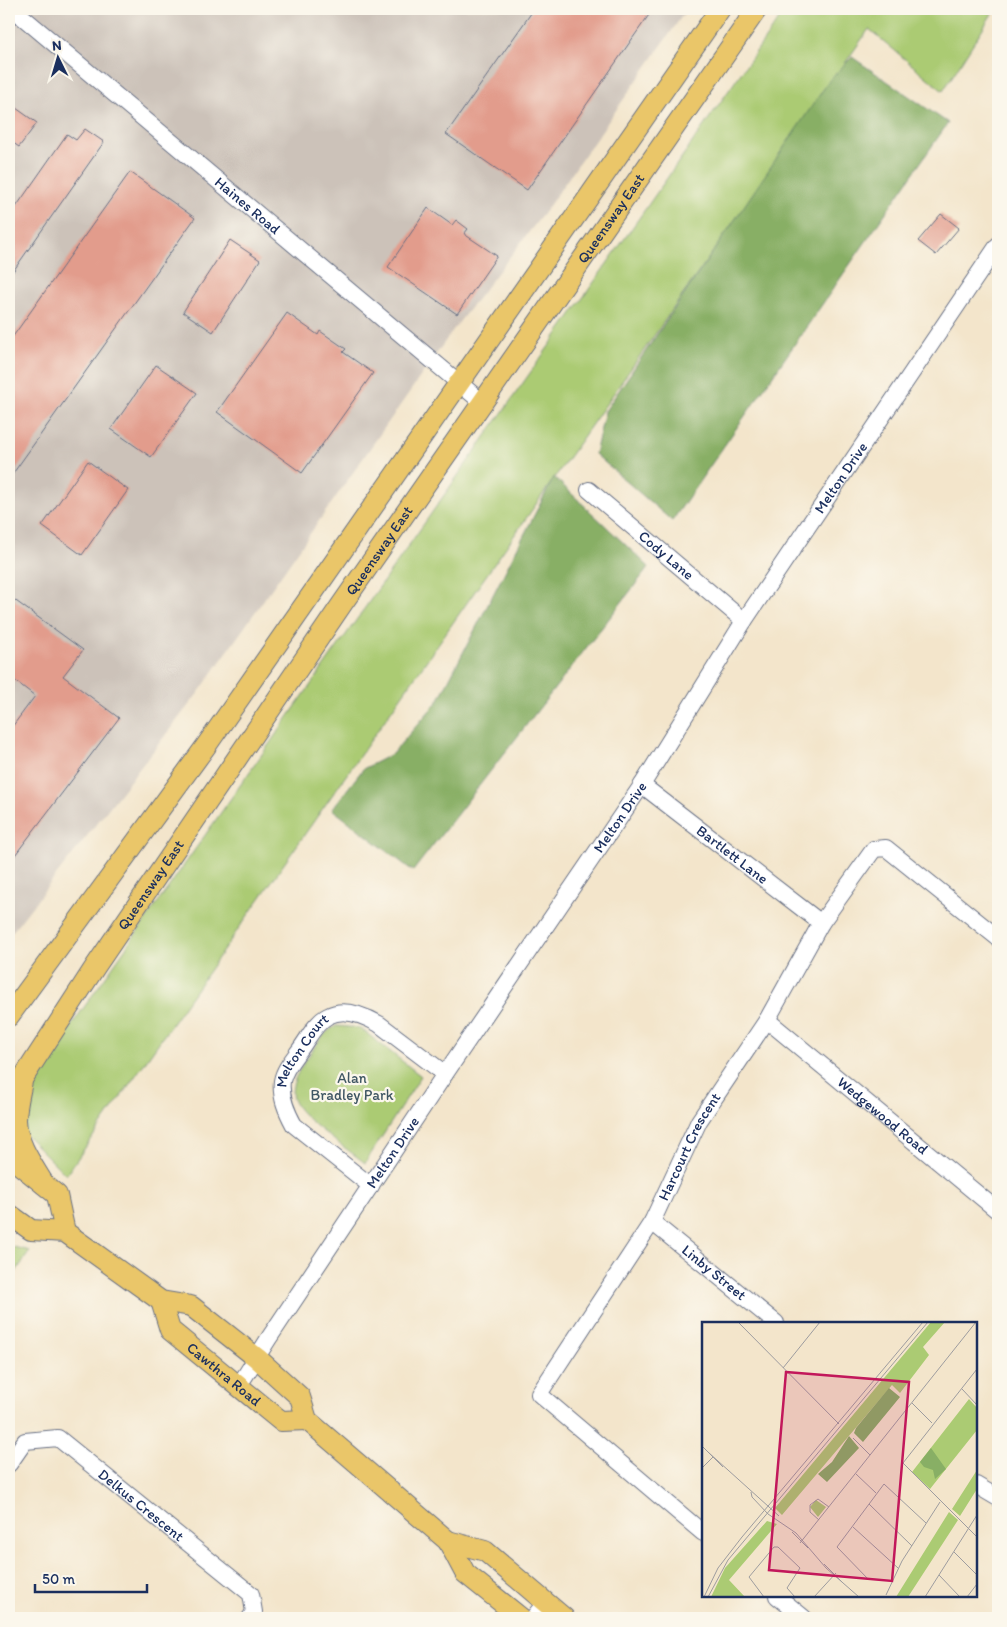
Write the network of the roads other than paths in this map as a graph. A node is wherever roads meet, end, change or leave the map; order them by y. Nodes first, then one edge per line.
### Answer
1 (13, 9) edge
2 (720, 9) edge
3 (757, 9) edge
4 (998, 245) edge
5 (459, 382) junction
6 (483, 403) junction
7 (588, 490) dead end
8 (744, 621) junction
9 (642, 785) junction
10 (821, 923) junction
11 (998, 938) edge
12 (9, 1016) edge
13 (767, 1020) junction
14 (445, 1074) junction
15 (23, 1078) junction
16 (9, 1097) edge
17 (9, 1156) edge
18 (44, 1184) junction
19 (372, 1186) junction
20 (998, 1211) edge
21 (9, 1214) edge
22 (652, 1222) junction
23 (9, 1225) edge
24 (31, 1230) junction
25 (65, 1232) junction
26 (161, 1300) junction
27 (775, 1322) edge
28 (257, 1358) junction
29 (238, 1387) junction
30 (306, 1420) junction
31 (9, 1464) edge
32 (977, 1486) edge
33 (998, 1498) edge
34 (702, 1532) edge
35 (448, 1541) junction
36 (779, 1597) edge
37 (539, 1610) edge
38 (250, 1618) edge
39 (521, 1618) edge
40 (564, 1618) edge
41 (804, 1618) edge

1 - 5 street, Haines Road
2 - 5 main road, Queensway East
3 - 6 main road, Queensway East
4 - 8 street, Melton Drive
5 - 6 street, Haines Road
5 - 12 main road, Queensway East
6 - 15 main road, Queensway East
7 - 8 street, Cody Lane
8 - 9 street, Melton Drive
9 - 10 street, Bartlett Lane
9 - 14 street, Melton Drive
10 - 11 street, Harcourt Crescent
10 - 13 street, Harcourt Crescent
13 - 20 street, Wedgewood Road
13 - 22 street, Harcourt Crescent
14 - 19 street, Melton Drive
14 - 19 street, Melton Court
15 - 16 main road, Queensway East
15 - 18 main road
17 - 18 main road
18 - 25 main road
19 - 28 street, Melton Drive
21 - 24 main road
22 - 27 street, Linby Street
22 - 34 street, Harcourt Crescent
23 - 24 main road
24 - 25 main road
25 - 26 main road
26 - 28 main road
26 - 29 main road, Cawthra Road
28 - 29 street, Melton Drive
28 - 30 main road
29 - 30 main road, Cawthra Road
30 - 35 main road
31 - 38 street, Delkus Crescent
32 - 33 street
35 - 37 main road
35 - 39 main road
36 - 41 street
37 - 40 main road

